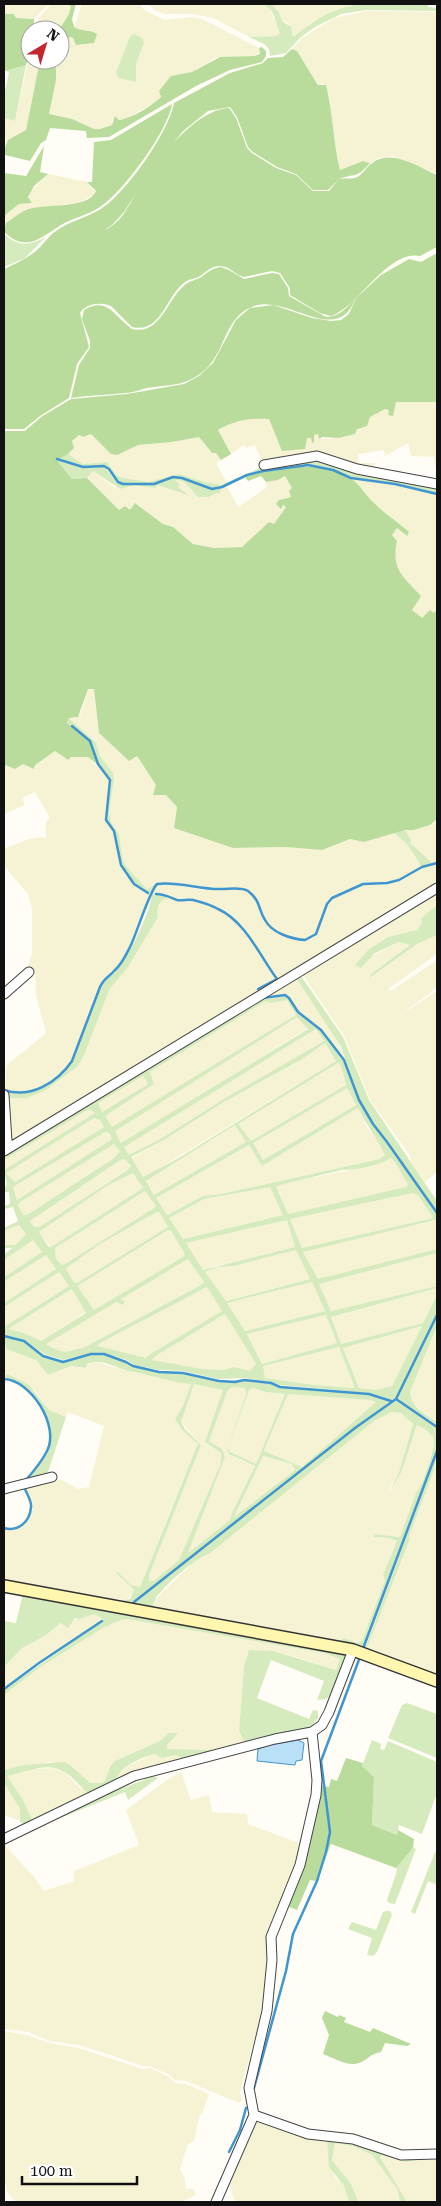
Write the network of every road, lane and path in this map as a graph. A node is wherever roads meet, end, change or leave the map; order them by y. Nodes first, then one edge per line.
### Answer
1 (264, 465) dead end
2 (437, 484) edge
3 (437, 888) edge
4 (29, 972) dead end
5 (4, 994) edge
6 (4, 1095) edge
7 (7, 1149) edge
8 (52, 1476) dead end
9 (4, 1489) edge
10 (4, 1586) edge
11 (354, 1650) junction
12 (437, 1681) edge
13 (312, 1732) junction
14 (4, 1839) edge
15 (254, 2115) junction
16 (437, 2154) edge
17 (216, 2202) edge

1 - 2 street
3 - 7 street
4 - 5 street
6 - 7 street
8 - 9 street
10 - 11 street
11 - 12 street
11 - 13 street
13 - 14 street
13 - 15 street
15 - 16 street
15 - 17 street

